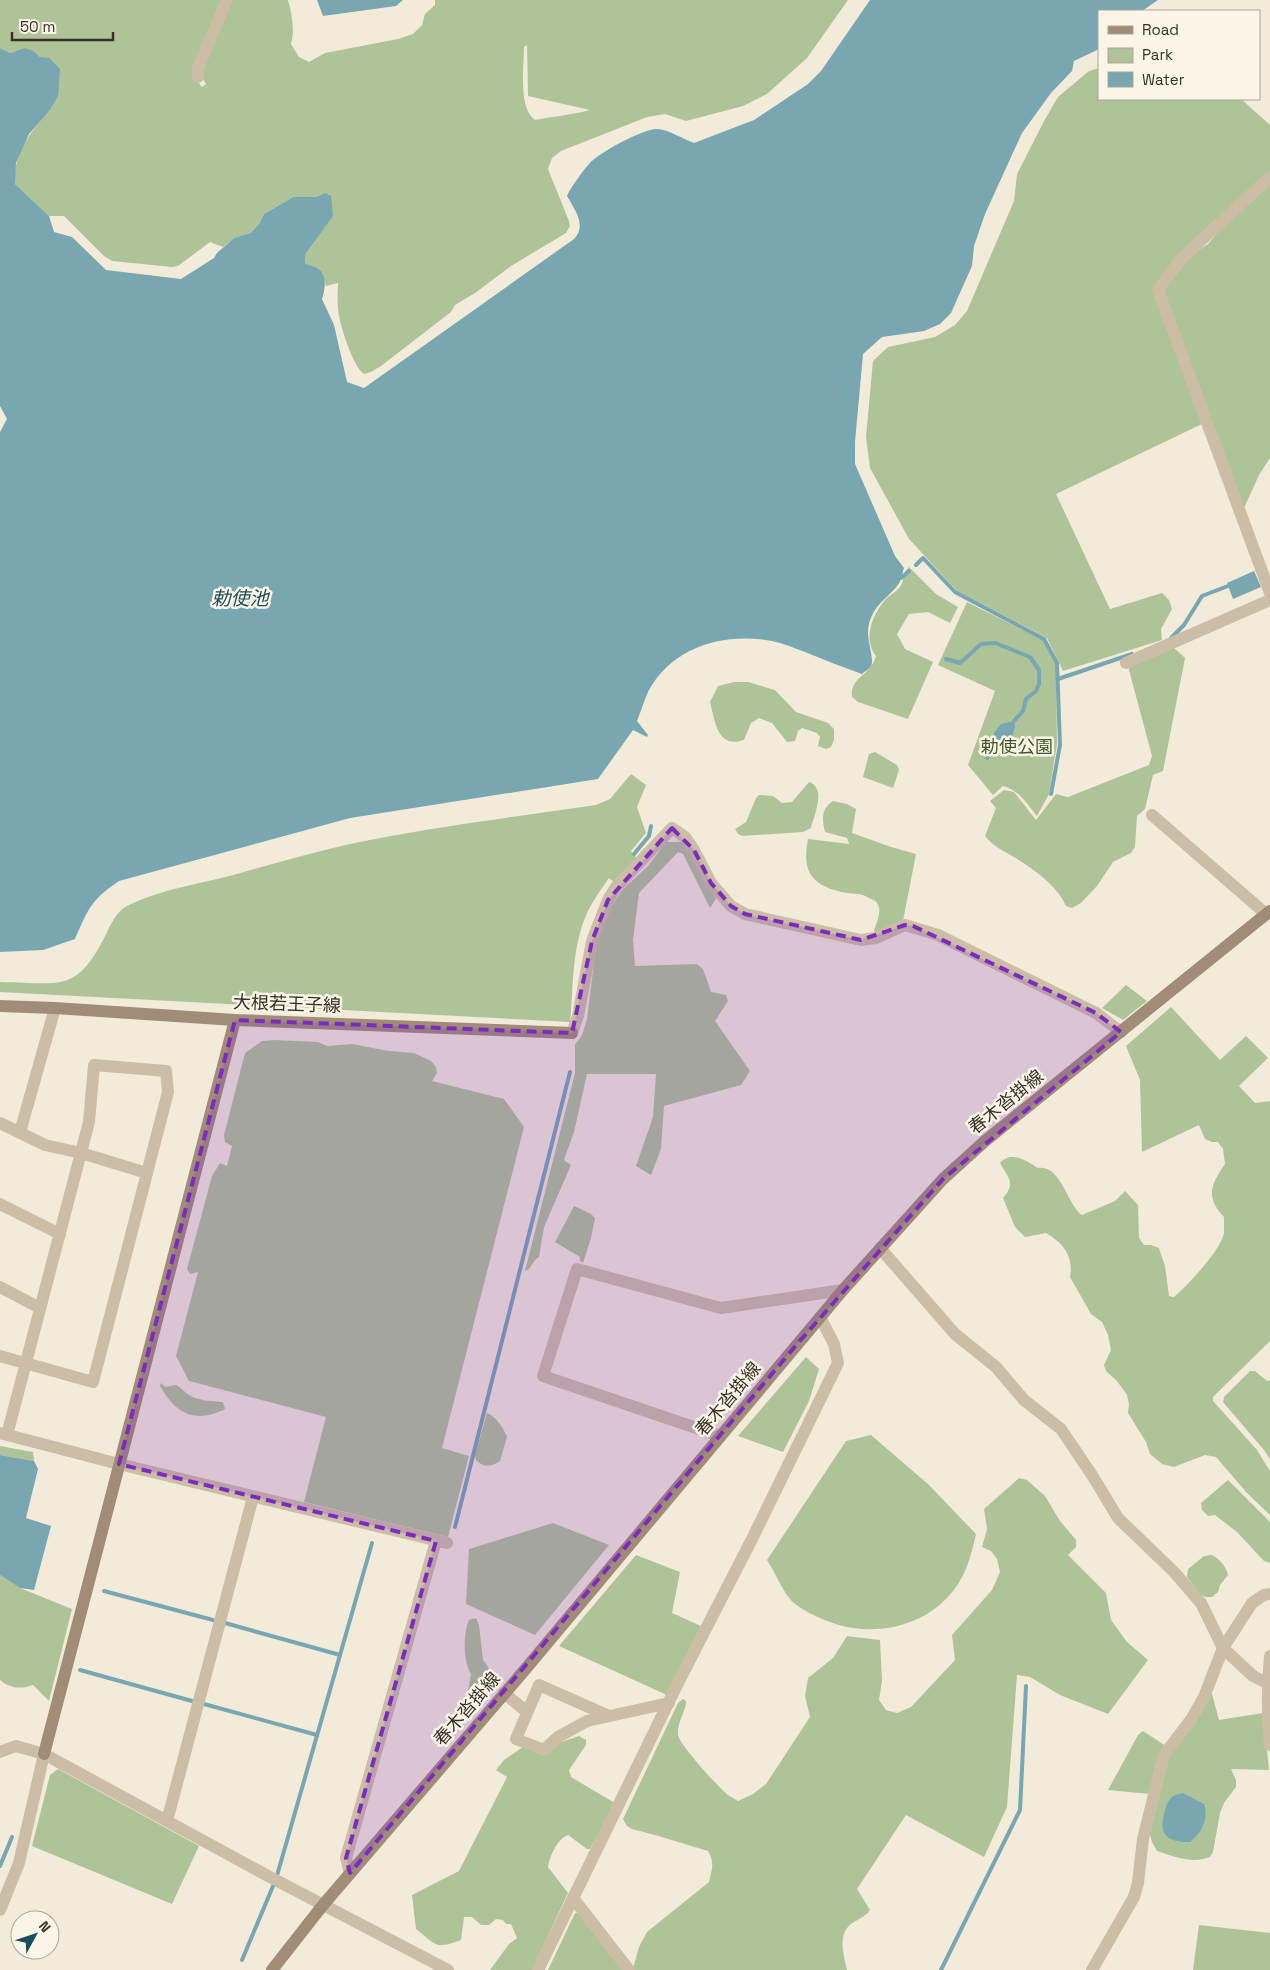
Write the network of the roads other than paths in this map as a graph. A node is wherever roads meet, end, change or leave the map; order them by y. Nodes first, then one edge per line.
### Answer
1 (227, 0) edge
2 (198, 77) dead end
3 (1270, 177) edge
4 (1270, 560) edge
5 (1262, 575) junction
6 (1270, 594) edge
7 (1270, 600) edge
8 (1126, 663) dead end
9 (1152, 815) dead end
10 (1268, 912) edge
11 (0, 1006) edge
12 (55, 1008) junction
13 (235, 1020) junction
14 (1121, 1032) junction
15 (572, 1033) joint
16 (0, 1123) edge
17 (20, 1132) junction
18 (81, 1153) junction
19 (147, 1173) junction
20 (0, 1204) edge
21 (60, 1234) junction
22 (880, 1248) junction
23 (0, 1287) edge
24 (843, 1290) junction
25 (40, 1308) junction
26 (820, 1317) junction
27 (0, 1356) edge
28 (26, 1363) junction
29 (4, 1434) edge
30 (720, 1436) junction
31 (120, 1464) junction
32 (253, 1497) junction
33 (1270, 1594) edge
34 (1224, 1648) junction
35 (1270, 1656) edge
36 (1267, 1683) junction
37 (504, 1693) junction
38 (669, 1703) junction
39 (528, 1712) junction
40 (609, 1716) junction
41 (1270, 1745) edge
42 (0, 1752) edge
43 (44, 1754) junction
44 (167, 1821) junction
45 (350, 1873) junction
46 (573, 1898) junction
47 (323, 1905) junction
48 (0, 1910) edge
49 (272, 1970) edge
50 (448, 1970) edge
51 (538, 1970) edge
52 (629, 1970) edge
53 (1092, 1970) edge

1 - 2 street
3 - 5 street
4 - 5 street
5 - 6 street
7 - 8 street
9 - 10 street
10 - 14 main road, 春木沓掛線
11 - 12 main road, 大根若王子線
12 - 13 main road, 大根若王子線
12 - 17 street
13 - 15 main road, 大根若王子線
13 - 31 main road
14 - 15 street
14 - 22 main road, 春木沓掛線
16 - 17 street
17 - 18 street
18 - 19 street
18 - 19 street
18 - 21 street
19 - 28 street
20 - 21 street
21 - 25 street
22 - 24 main road, 春木沓掛線
22 - 34 street
23 - 25 street
24 - 26 main road, 春木沓掛線
24 - 30 street
25 - 28 street
26 - 30 main road, 春木沓掛線
26 - 38 street
27 - 28 street
28 - 29 street
29 - 31 street
30 - 37 main road, 春木沓掛線
31 - 32 street
31 - 43 main road
32 - 44 street
32 - 45 street
33 - 34 street
34 - 36 street
34 - 53 street
35 - 36 street
36 - 41 street
37 - 39 street
37 - 45 main road, 春木沓掛線
38 - 40 street
38 - 46 street
39 - 40 street
39 - 40 street
42 - 43 street
43 - 44 street
43 - 48 street
44 - 47 street
45 - 47 main road, 春木沓掛線
46 - 51 street
46 - 52 street
47 - 49 main road, 春木沓掛線
47 - 50 street

